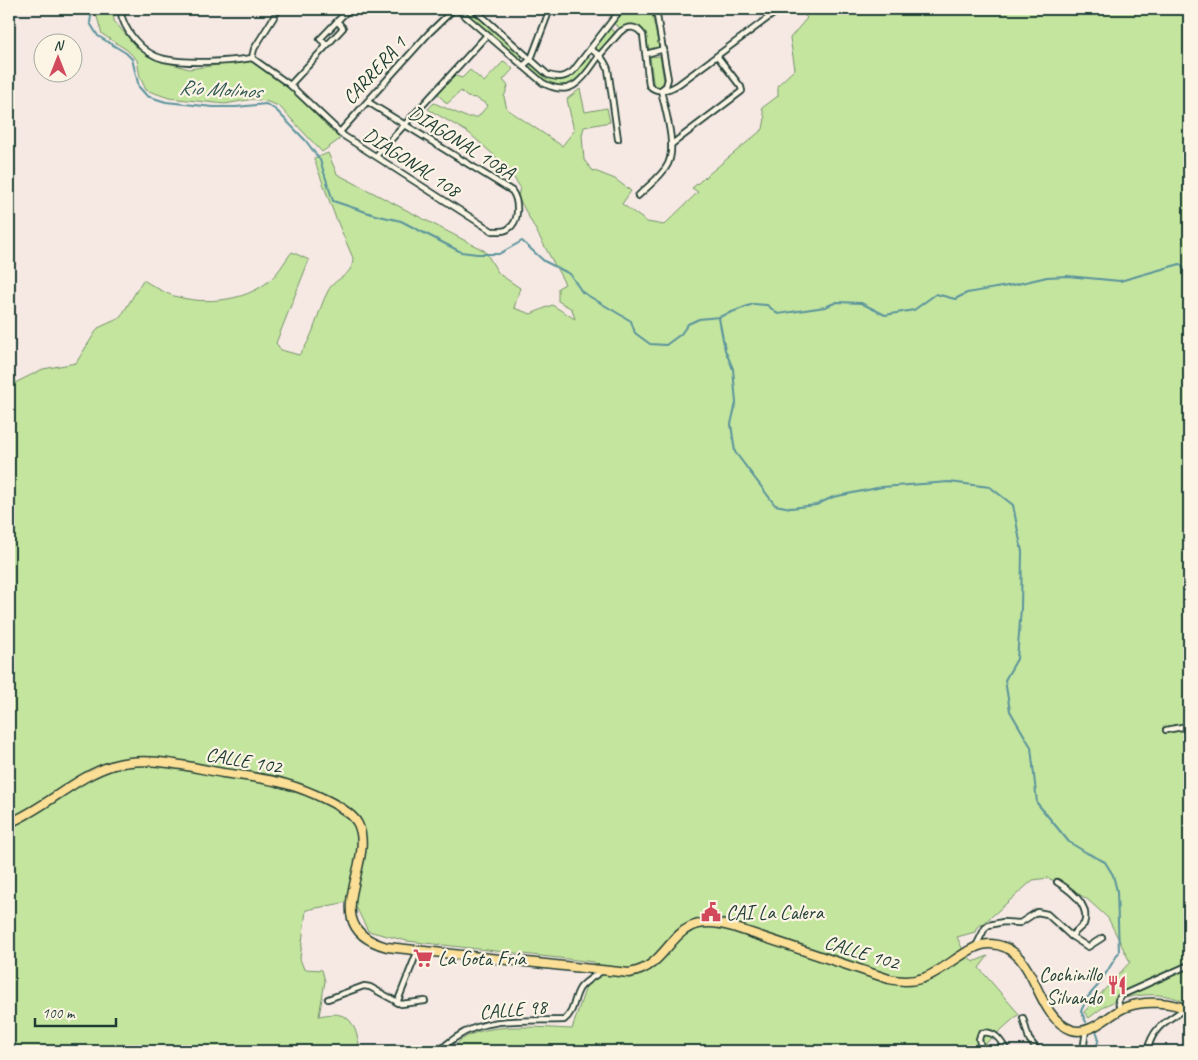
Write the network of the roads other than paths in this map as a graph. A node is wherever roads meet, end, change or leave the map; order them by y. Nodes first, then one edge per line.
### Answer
1 (120, 9) edge
2 (279, 9) edge
3 (349, 9) edge
4 (455, 9) edge
5 (474, 9) edge
6 (550, 9) edge
7 (621, 9) edge
8 (653, 9) edge
9 (771, 9) edge
10 (780, 9) edge
11 (776, 13) junction
12 (337, 21) junction
13 (610, 24) junction
14 (620, 32) junction
15 (487, 35) junction
16 (327, 45) junction
17 (590, 49) junction
18 (664, 50) junction
19 (646, 54) junction
20 (600, 55) junction
21 (718, 57) junction
22 (252, 58) junction
23 (531, 59) junction
24 (524, 66) junction
25 (290, 85) junction
26 (661, 90) junction
27 (368, 102) junction
28 (406, 124) junction
29 (339, 132) junction
30 (618, 139) dead end
31 (672, 144) junction
32 (376, 156) junction
33 (638, 196) dead end
34 (515, 221) joint
35 (1189, 729) edge
36 (1166, 730) dead end
37 (9, 823) edge
38 (1057, 882) dead end
39 (1071, 936) junction
40 (1102, 938) dead end
41 (975, 947) junction
42 (418, 950) junction
43 (1189, 965) edge
44 (602, 971) junction
45 (328, 999) dead end
46 (425, 1001) dead end
47 (397, 1003) junction
48 (1187, 1009) edge
49 (1120, 1010) junction
50 (1023, 1018) dead end
51 (1086, 1030) junction
52 (442, 1049) edge
53 (418, 1051) edge
54 (982, 1051) edge
55 (1007, 1051) edge
56 (1038, 1051) edge
57 (1083, 1051) edge
58 (1147, 1051) edge

1 - 22 street
2 - 22 street
3 - 12 street
4 - 15 street
4 - 27 street, CARRERA 1
5 - 23 street
6 - 23 street
7 - 13 street
8 - 18 street
9 - 11 street
10 - 11 street
11 - 21 street
12 - 16 street
12 - 16 street
13 - 14 street
13 - 17 street
14 - 19 street
14 - 20 street
15 - 24 street
15 - 28 street
16 - 25 street
17 - 20 street
17 - 23 street
18 - 19 street
18 - 26 street
19 - 26 street
20 - 24 street
20 - 30 street
21 - 26 street
21 - 31 street
22 - 25 street, DIAGONAL 108
23 - 24 street
25 - 29 street, DIAGONAL 108
26 - 31 street
27 - 28 street, DIAGONAL 108A
27 - 29 street, CARRERA 1
28 - 32 street
28 - 34 street, DIAGONAL 108A
29 - 32 street, DIAGONAL 108
31 - 33 street
32 - 34 street, DIAGONAL 108
35 - 36 street
37 - 42 main road, CALLE 102
38 - 39 street
39 - 40 street
39 - 41 street
41 - 44 main road, CALLE 102
41 - 51 main road
42 - 44 main road
42 - 47 street
43 - 49 street
44 - 52 street, CALLE 98
45 - 47 street
46 - 47 street
48 - 49 main road
48 - 58 street
49 - 51 main road
50 - 56 street
51 - 57 street
52 - 53 street
54 - 55 street

